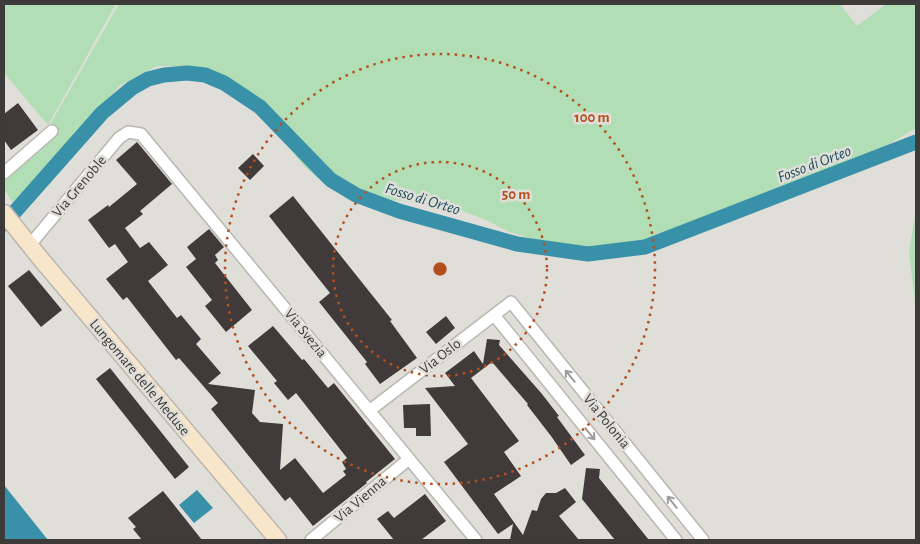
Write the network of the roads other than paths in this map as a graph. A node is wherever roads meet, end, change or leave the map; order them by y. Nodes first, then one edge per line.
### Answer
1 (52, 131) dead end
2 (132, 132) joint
3 (4, 173) edge
4 (4, 212) edge
5 (27, 243) junction
6 (511, 302) joint
7 (494, 314) junction
8 (369, 411) junction
9 (409, 459) junction
10 (278, 540) edge
11 (311, 540) edge
12 (476, 540) edge
13 (676, 540) edge
14 (703, 540) edge

1 - 3 street
2 - 5 street, Via Grenoble
2 - 8 street, Via Svezia
4 - 5 main road, Lungomare delle Meduse
5 - 10 main road, Lungomare delle Meduse
6 - 7 street, Via Oslo
14 -> 6 street, Via Polonia
7 - 8 street, Via Oslo
7 -> 13 street, Via Polonia
8 - 9 street, Via Svezia
9 - 11 street, Via Vienna
9 - 12 street, Via Svezia

